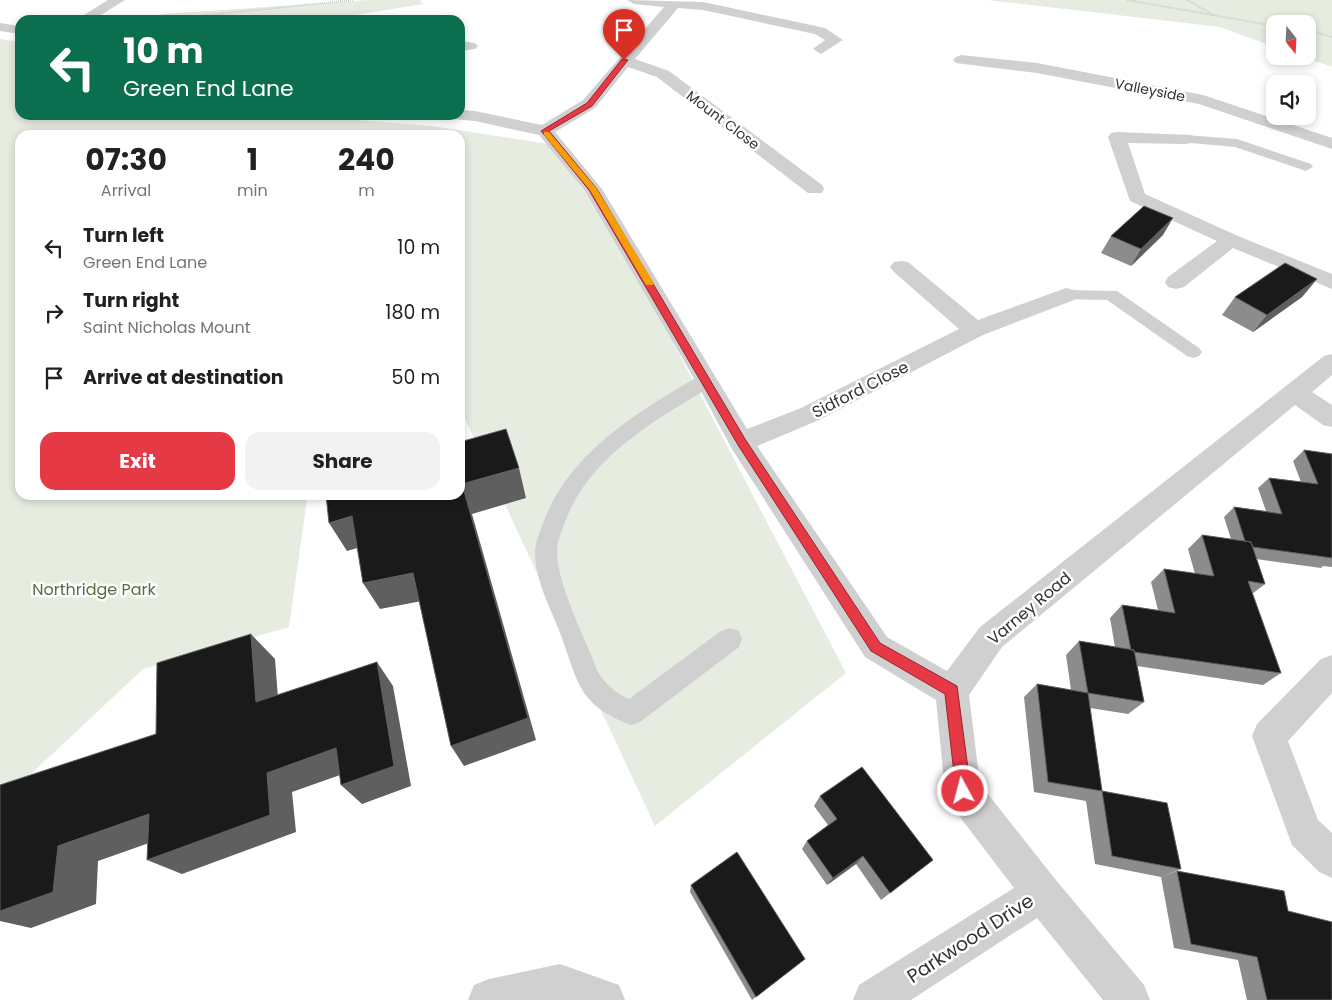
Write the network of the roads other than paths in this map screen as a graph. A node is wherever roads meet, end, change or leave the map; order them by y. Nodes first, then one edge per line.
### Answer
1 (118, 0) edge
2 (634, 0) edge
3 (673, 5) junction
4 (92, 15) edge
5 (0, 27) edge
6 (15, 29) edge
7 (821, 49) dead end
8 (624, 60) junction
9 (961, 60) dead end
10 (465, 115) edge
11 (545, 131) junction
12 (1185, 139) joint
13 (1332, 144) edge
14 (1306, 167) dead end
15 (815, 189) dead end
16 (1231, 240) junction
17 (901, 267) dead end
18 (1176, 282) dead end
19 (1332, 282) edge
20 (1066, 296) joint
21 (975, 330) junction
22 (1193, 352) dead end
23 (1332, 362) edge
24 (707, 380) junction
25 (1296, 393) junction
26 (1332, 418) edge
27 (742, 442) junction
28 (730, 639) dead end
29 (1332, 670) edge
30 (952, 691) junction
31 (1332, 859) edge
32 (1041, 892) junction
33 (489, 1000) edge
34 (604, 1000) edge
35 (874, 1000) edge
36 (1128, 1000) edge

1 - 4 street
2 - 3 street
3 - 7 street
3 - 8 street
5 - 6 street
8 - 11 street
8 - 15 street, Mount Close
9 - 13 street, Valleyside
10 - 11 street
11 - 24 street
12 - 14 lane
12 - 16 street
16 - 18 street
16 - 19 street
17 - 21 street
20 - 21 street, Sidford Close
20 - 22 lane
21 - 27 street, Sidford Close
23 - 25 street, Varney Road
24 - 27 street
24 - 28 lane
25 - 26 street
25 - 30 street, Varney Road
27 - 30 street
29 - 31 street
30 - 32 street
32 - 35 street, Parkwood Drive
32 - 36 street
33 - 34 street

